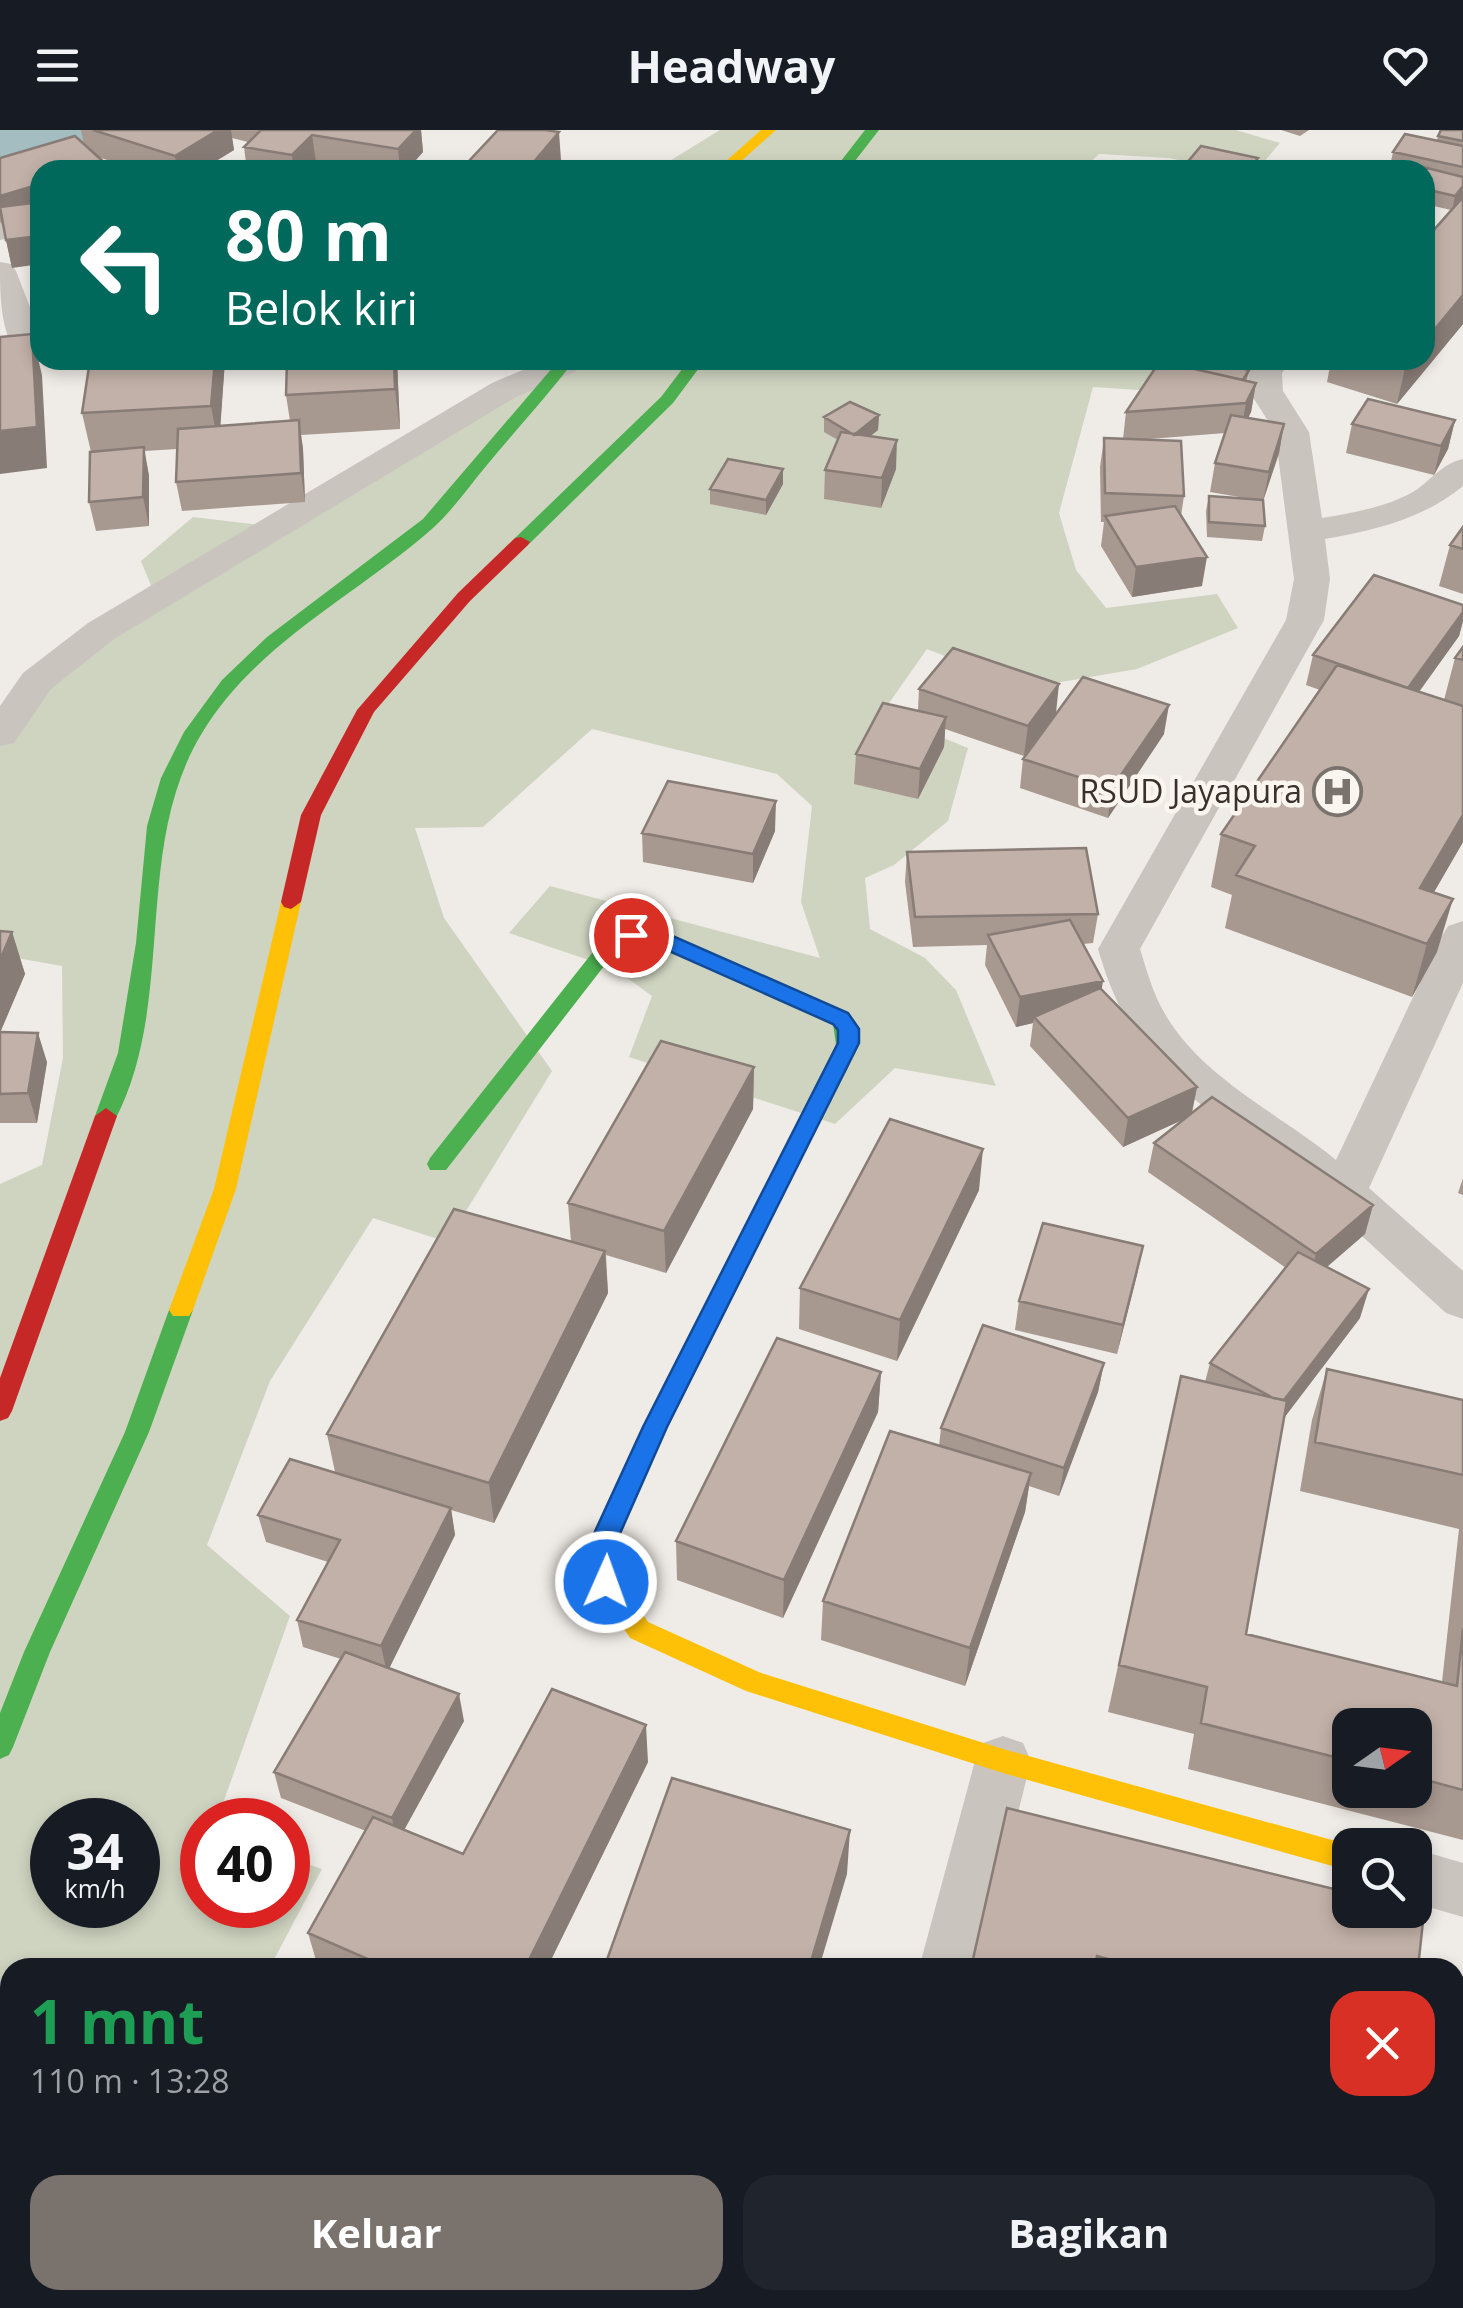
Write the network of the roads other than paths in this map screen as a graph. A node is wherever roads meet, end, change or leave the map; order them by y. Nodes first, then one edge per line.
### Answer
1 (769, 130) edge
2 (872, 130) edge
3 (734, 160) edge
4 (850, 160) edge
5 (30, 224) edge
6 (0, 231) edge
7 (0, 271) edge
8 (24, 356) edge
9 (550, 370) edge
10 (559, 370) edge
11 (690, 370) edge
12 (1267, 370) edge
13 (1463, 470) edge
14 (1303, 532) junction
15 (0, 734) edge
16 (1463, 936) edge
17 (438, 1164) dead end
18 (1344, 1192) junction
19 (1463, 1300) edge
20 (0, 1411) edge
21 (0, 1747) edge
22 (1004, 1761) junction
23 (1332, 1853) edge
24 (1432, 1881) edge
25 (1463, 1890) edge
26 (952, 1958) edge

1 - 3 main road
2 - 4 main road
5 - 6 street
7 - 8 street
9 - 15 street
10 - 20 main road
11 - 21 main road
12 - 14 street
13 - 14 street
14 - 18 street
16 - 18 street
17 - 22 main road
18 - 19 street
22 - 23 main road
22 - 26 street
24 - 25 street

